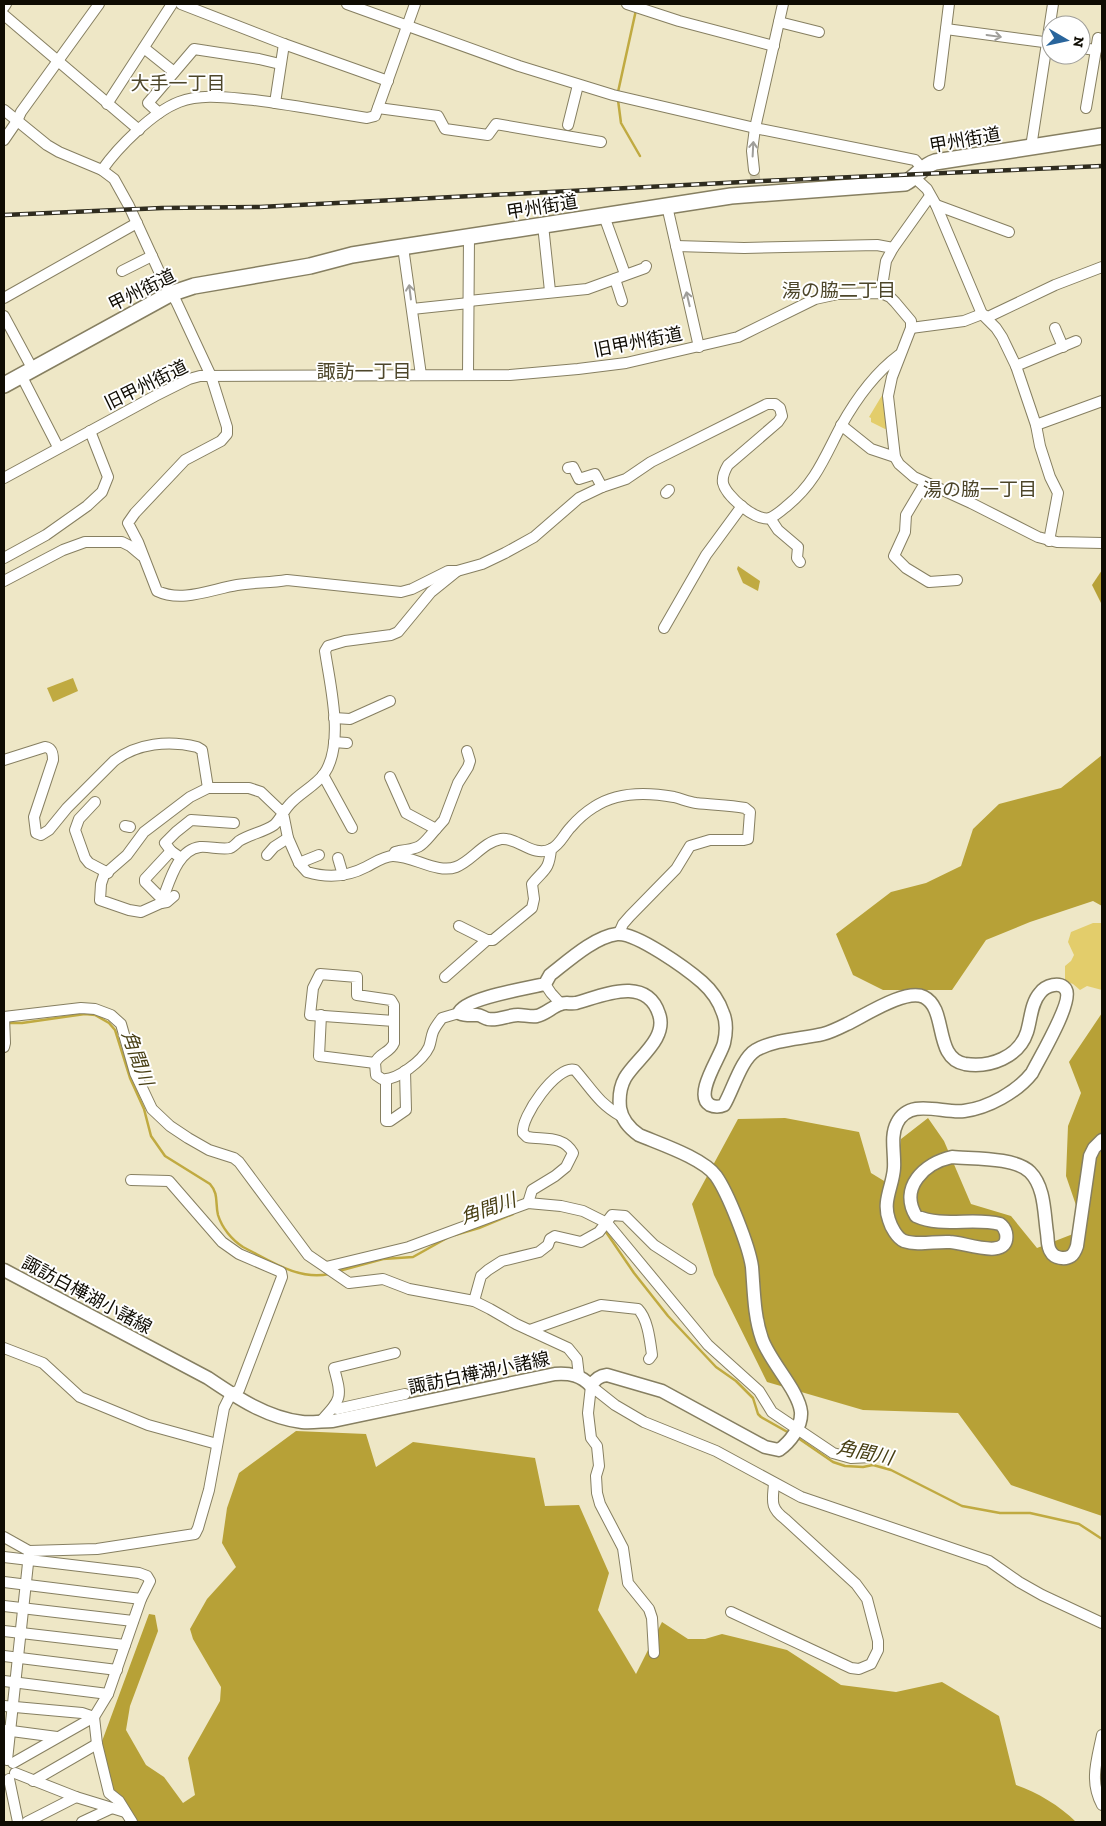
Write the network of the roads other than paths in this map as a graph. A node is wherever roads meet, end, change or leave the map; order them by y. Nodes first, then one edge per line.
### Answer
1 (6, 4) edge
2 (99, 4) edge
3 (172, 4) edge
4 (181, 4) edge
5 (347, 4) edge
6 (415, 4) edge
7 (783, 4) edge
8 (949, 4) edge
9 (4, 7) edge
10 (635, 7) edge
11 (4, 15) edge
12 (779, 22) junction
13 (408, 25) junction
14 (946, 29) junction
15 (819, 32) dead end
16 (1102, 39) edge
17 (1041, 42) edge
18 (284, 44) junction
19 (774, 46) junction
20 (144, 48) junction
21 (1091, 49) edge
22 (1096, 50) junction
23 (58, 62) junction
24 (280, 64) junction
25 (1045, 65) edge
26 (174, 72) junction
27 (388, 81) junction
28 (578, 84) junction
29 (939, 85) dead end
30 (275, 103) junction
31 (107, 104) junction
32 (378, 108) junction
33 (1086, 108) dead end
34 (4, 110) edge
35 (158, 113) junction
36 (18, 121) junction
37 (568, 125) dead end
38 (756, 128) junction
39 (139, 130) junction
40 (1102, 136) edge
41 (4, 140) edge
42 (600, 142) dead end
43 (1031, 147) junction
44 (102, 170) junction
45 (754, 170) tunnel mouth
46 (918, 173) junction
47 (756, 184) dead end
48 (731, 196) junction
49 (933, 201) junction
50 (667, 206) junction
51 (604, 216) junction
52 (137, 224) junction
53 (543, 225) junction
54 (1009, 232) dead end
55 (470, 237) junction
56 (676, 246) junction
57 (403, 247) junction
58 (892, 248) junction
59 (152, 256) junction
60 (646, 266) dead end
61 (1102, 267) edge
62 (122, 271) dead end
63 (625, 274) junction
64 (614, 279) junction
65 (550, 291) junction
66 (881, 293) junction
67 (170, 294) junction
68 (4, 298) edge
69 (622, 301) dead end
70 (469, 302) junction
71 (412, 309) junction
72 (982, 314) junction
73 (4, 316) edge
74 (911, 328) junction
75 (1055, 328) dead end
76 (1076, 341) dead end
77 (699, 347) junction
78 (1063, 347) junction
79 (899, 355) junction
80 (1016, 366) junction
81 (26, 372) junction
82 (468, 374) junction
83 (421, 375) junction
84 (211, 376) junction
85 (4, 385) edge
86 (1102, 401) edge
87 (1036, 425) junction
88 (841, 426) junction
89 (90, 431) junction
90 (58, 447) junction
91 (895, 457) junction
92 (568, 468) dead end
93 (4, 478) edge
94 (924, 483) junction
95 (602, 487) junction
96 (742, 506) junction
97 (770, 518) junction
98 (1049, 540) junction
99 (1102, 543) edge
100 (142, 556) junction
101 (4, 558) edge
102 (800, 562) dead end
103 (457, 571) junction
104 (957, 580) dead end
105 (4, 581) edge
106 (664, 628) dead end
107 (390, 701) dead end
108 (334, 718) junction
109 (334, 742) junction
110 (346, 743) dead end
111 (467, 750) dead end
112 (4, 760) edge
113 (323, 775) junction
114 (390, 777) dead end
115 (208, 788) junction
116 (95, 802) dead end
117 (283, 813) junction
118 (234, 822) dead end
119 (352, 828) dead end
120 (436, 829) junction
121 (288, 838) junction
122 (551, 849) junction
123 (171, 851) junction
124 (267, 855) dead end
125 (319, 855) dead end
126 (393, 856) junction
127 (181, 858) junction
128 (338, 858) dead end
129 (299, 863) junction
130 (108, 872) junction
131 (344, 875) junction
132 (174, 896) dead end
133 (161, 901) junction
134 (459, 926) dead end
135 (620, 933) junction
136 (487, 940) junction
137 (445, 978) dead end
138 (545, 984) junction
139 (561, 1004) junction
140 (459, 1013) junction
141 (321, 1016) junction
142 (4, 1021) edge
143 (394, 1021) junction
144 (4, 1047) edge
145 (375, 1063) junction
146 (405, 1072) junction
147 (386, 1080) junction
148 (621, 1116) junction
149 (1102, 1140) edge
150 (131, 1180) dead end
151 (528, 1203) junction
152 (604, 1226) junction
153 (327, 1268) junction
154 (691, 1268) dead end
155 (4, 1270) edge
156 (474, 1301) junction
157 (530, 1330) junction
158 (4, 1348) edge
159 (395, 1353) dead end
160 (649, 1360) dead end
161 (578, 1376) junction
162 (591, 1386) junction
163 (231, 1394) junction
164 (405, 1394) dead end
165 (333, 1408) junction
166 (322, 1421) junction
167 (797, 1429) junction
168 (217, 1444) junction
169 (872, 1457) dead end
170 (774, 1483) junction
171 (4, 1537) edge
172 (30, 1556) junction
173 (4, 1557) edge
174 (4, 1582) edge
175 (27, 1584) junction
176 (141, 1599) junction
177 (4, 1606) edge
178 (24, 1609) junction
179 (731, 1612) dead end
180 (133, 1621) junction
181 (1102, 1623) edge
182 (4, 1631) edge
183 (21, 1633) junction
184 (125, 1645) junction
185 (654, 1653) dead end
186 (4, 1656) edge
187 (19, 1658) junction
188 (117, 1670) junction
189 (4, 1681) edge
190 (16, 1683) junction
191 (108, 1694) junction
192 (8, 1706) edge
193 (94, 1717) junction
194 (7, 1730) edge
195 (1102, 1735) edge
196 (57, 1737) junction
197 (97, 1744) junction
198 (8, 1761) edge
199 (9, 1777) edge
200 (34, 1781) junction
201 (76, 1797) junction
202 (1102, 1805) edge
203 (112, 1808) junction
204 (125, 1812) junction
205 (18, 1822) edge
206 (27, 1822) edge
207 (82, 1822) edge
208 (132, 1822) edge

1 - 9 street
2 - 23 street
3 - 20 street
4 - 18 street
5 - 13 street
6 - 13 street
7 - 12 street
8 - 14 street
10 - 19 street
11 - 23 street
12 - 15 street
12 - 19 street
13 - 27 street
13 - 28 street
14 -> 17 street
14 - 29 street
16 - 22 street
18 - 24 street
18 - 27 street
19 - 38 street
20 - 26 street
20 - 31 street
21 - 22 street
22 - 33 street
23 - 31 street
23 - 36 street
24 - 26 street
24 - 30 street
25 - 43 street
26 - 35 street
27 - 32 street
28 - 37 street
28 - 38 street
30 - 32 street
30 - 35 street
31 - 39 street
32 - 42 street
34 - 36 street
35 - 39 street
36 - 41 street
36 - 44 street
45 -> 38 street
38 - 46 street
39 - 44 street
40 - 43 highway, 甲州街道
43 - 46 highway, 甲州街道
44 - 52 street
46 - 48 highway, 甲州街道
46 - 49 street
47 - 48 street
48 - 50 highway, 甲州街道
49 - 54 street
49 - 58 street
49 - 72 street
50 - 51 highway, 甲州街道
50 - 56 street
51 - 53 highway, 甲州街道
51 - 63 street
52 - 59 street
52 - 68 street
53 - 55 highway, 甲州街道
53 - 65 street
55 - 57 highway, 甲州街道
55 - 70 street
56 - 58 street
77 -> 56 street
57 - 67 highway, 甲州街道
71 -> 57 street
58 - 66 street
59 - 62 street
59 - 67 street
60 - 63 street
61 - 72 street
63 - 64 street
64 - 65 street
64 - 69 street
65 - 70 street
66 - 74 street
66 - 77 street, 旧甲州街道
67 - 81 highway, 甲州街道
67 - 84 street
70 - 71 street
70 - 82 street
71 - 83 street
72 - 74 street
72 - 80 street
73 - 81 street
74 - 79 street
75 - 78 street
76 - 78 street
77 - 82 street, 旧甲州街道
78 - 80 street
79 - 88 street
79 - 91 street
80 - 87 street
81 - 85 highway, 甲州街道
81 - 90 street
82 - 83 street, 旧甲州街道
83 - 84 street, 旧甲州街道
84 - 89 street, 旧甲州街道
84 - 100 street
86 - 87 street
87 - 98 street
88 - 91 street
88 - 97 street
89 - 90 street, 旧甲州街道
89 - 101 street
90 - 93 street, 旧甲州街道
91 - 94 street
92 - 95 street
94 - 98 street
94 - 104 street
95 - 96 street
95 - 103 street
96 - 97 street
96 - 106 street
97 - 102 street
98 - 99 street
100 - 103 street
100 - 105 street
103 - 108 street
107 - 108 street
108 - 109 street
109 - 110 street
109 - 113 street
111 - 120 street
112 - 115 street
113 - 117 street
113 - 119 street
114 - 120 street
115 - 117 street
115 - 130 street
116 - 130 street
117 - 121 street
117 - 127 street
118 - 123 street
120 - 126 street
121 - 124 street
121 - 129 street
122 - 126 street
122 - 135 street
122 - 136 street
123 - 127 street
123 - 133 street
125 - 129 street
126 - 131 street
127 - 133 street
128 - 131 street
129 - 131 street
130 - 133 street
132 - 133 street
134 - 136 street
135 - 138 main road
135 - 149 main road
136 - 137 street
138 - 139 street
138 - 140 main road
139 - 140 main road
139 - 148 main road
140 - 146 street
141 - 143 street
141 - 143 street
141 - 145 street
142 - 144 street
142 - 153 street
143 - 145 street
145 - 147 street
146 - 147 street
146 - 147 street
148 - 151 street
148 - 167 main road
150 - 163 street
151 - 152 street
151 - 153 street
152 - 154 street
152 - 156 street
152 - 167 street
153 - 156 street
155 - 163 main road, 諏訪白樺湖小諸線
156 - 157 street
157 - 160 street
157 - 161 street
158 - 168 street
159 - 165 street
161 - 162 main road
161 - 166 main road, 諏訪白樺湖小諸線
162 - 167 main road
162 - 170 street
162 - 185 street
163 - 166 main road, 諏訪白樺湖小諸線
163 - 168 street
164 - 165 street
165 - 166 street
167 - 169 street
168 - 172 street
170 - 179 street
170 - 181 street
171 - 172 street
172 - 173 street
172 - 175 street
172 - 176 street
174 - 175 street
175 - 176 street
175 - 178 street
176 - 180 street
177 - 178 street
178 - 180 street
178 - 183 street
180 - 184 street
182 - 183 street
183 - 184 street
183 - 187 street
184 - 188 street
186 - 187 street
187 - 188 street
187 - 190 street
188 - 191 street
189 - 190 street
190 - 191 street
190 - 192 street
191 - 193 street
192 - 193 street
192 - 194 street
193 - 196 street
193 - 197 street
194 - 196 street
194 - 198 street
195 - 202 street
196 - 198 street
197 - 200 street
197 - 204 street
198 - 199 street
199 - 200 street
199 - 205 street
200 - 201 street
201 - 203 street
201 - 206 street
203 - 204 street
203 - 207 street
204 - 208 street

